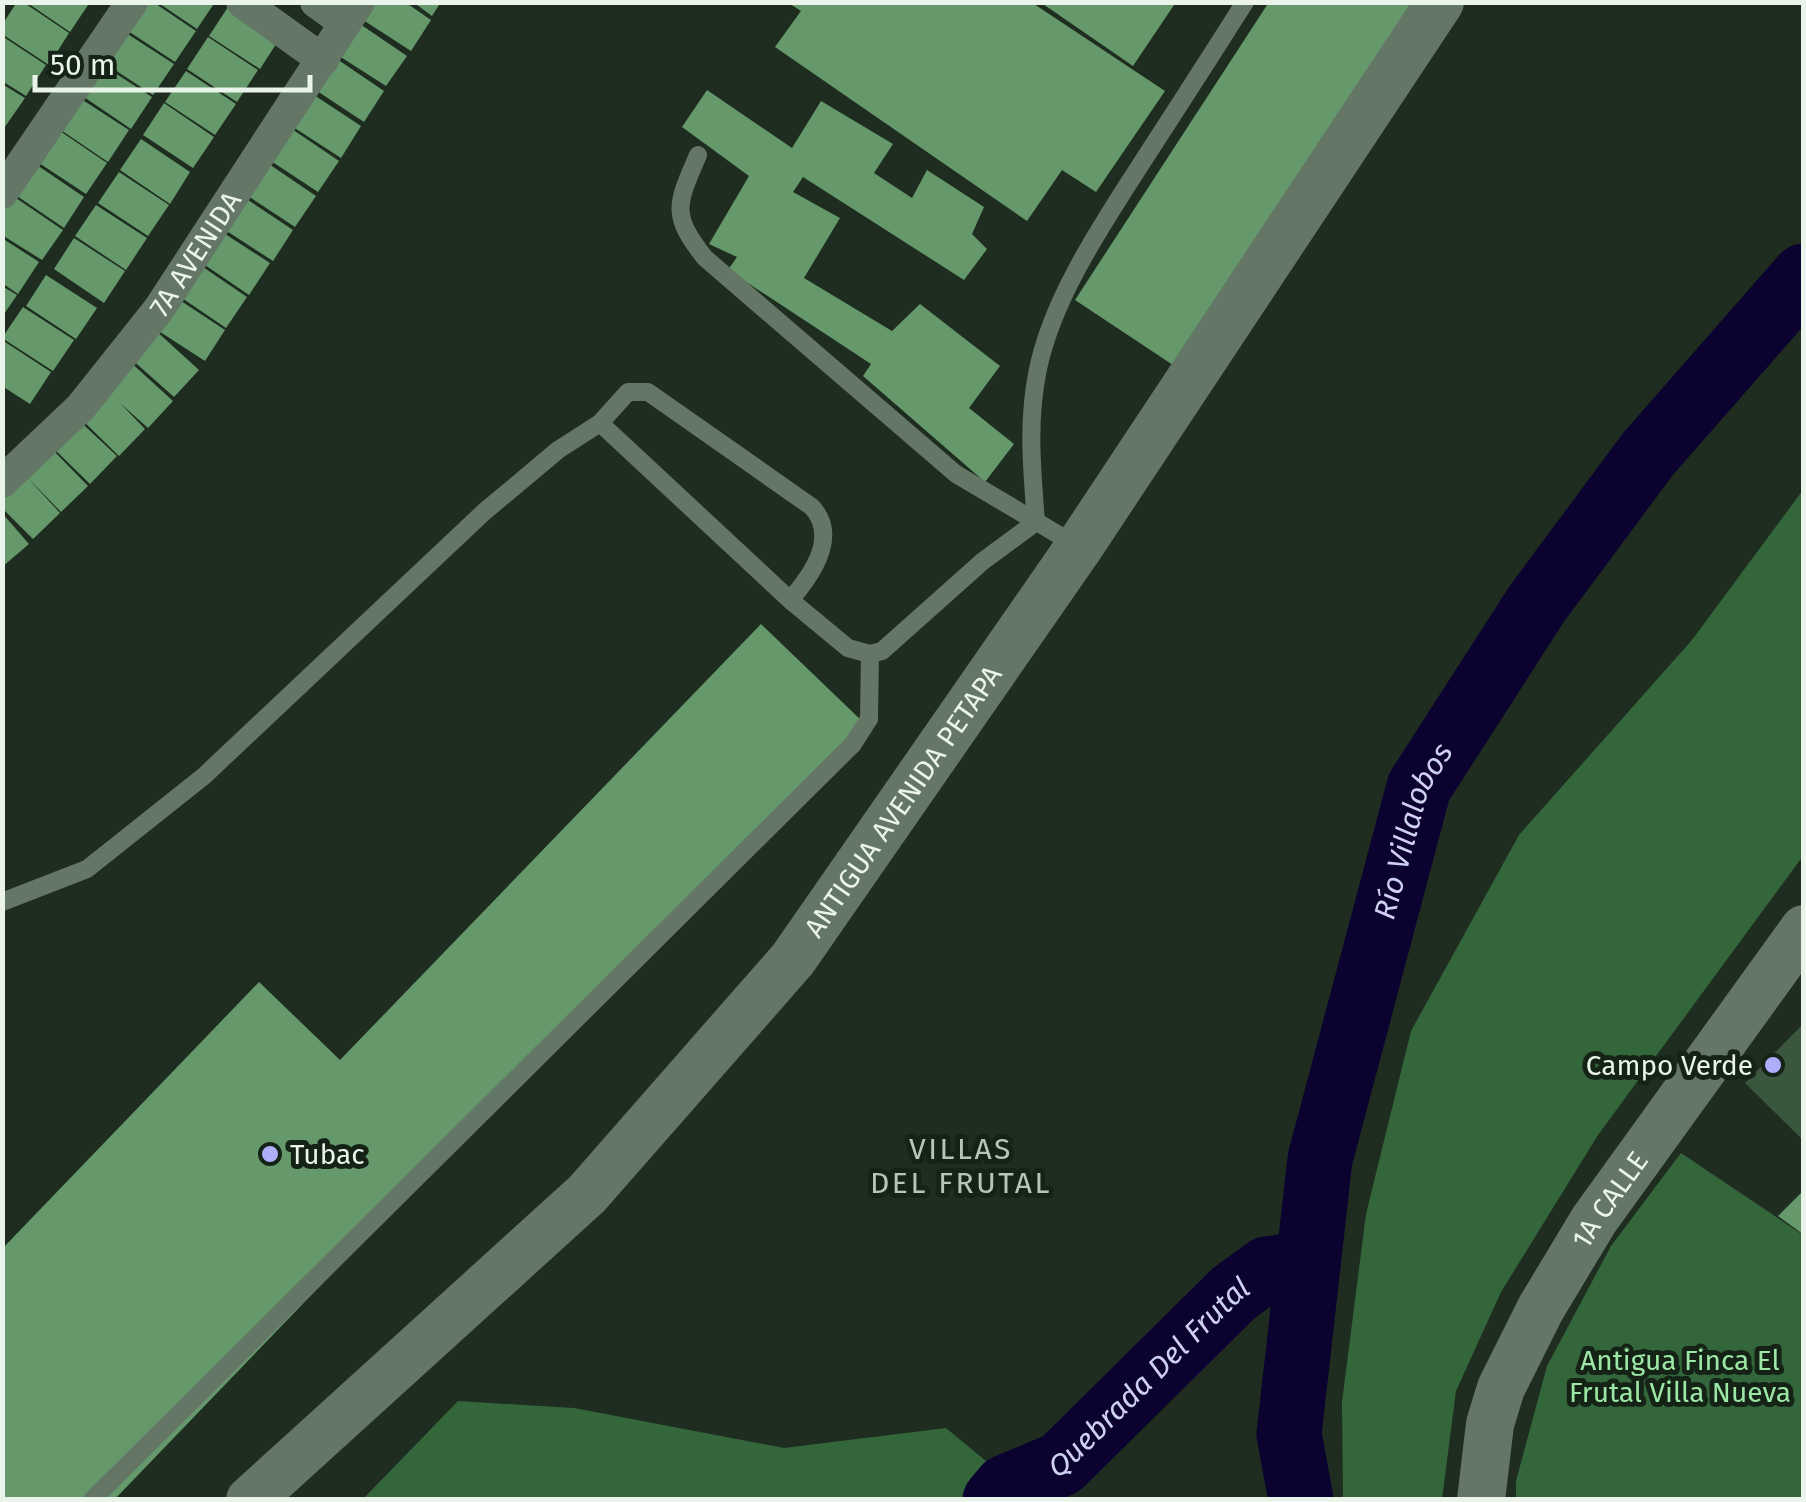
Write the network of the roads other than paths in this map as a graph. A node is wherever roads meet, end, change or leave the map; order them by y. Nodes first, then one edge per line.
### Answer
1 (132, 2) edge
2 (242, 2) edge
3 (316, 2) edge
4 (1245, 2) edge
5 (1440, 2) edge
6 (352, 13) edge
7 (323, 60) junction
8 (698, 156) dead end
9 (2, 193) edge
10 (600, 423) junction
11 (2, 482) edge
12 (1036, 522) junction
13 (1079, 547) junction
14 (790, 600) junction
15 (870, 654) junction
16 (2, 902) edge
17 (1804, 929) edge
18 (92, 1500) edge
19 (250, 1500) edge
20 (1480, 1500) edge

1 - 9 street
2 - 7 street
3 - 6 street
4 - 12 lane
5 - 13 main road, ANTIGUA AVENIDA PETAPA
6 - 7 street, 7A AVENIDA
7 - 11 street, 7A AVENIDA
8 - 12 lane
10 - 14 lane
10 - 14 lane
10 - 16 lane
12 - 13 lane
12 - 15 lane
13 - 19 main road, ANTIGUA AVENIDA PETAPA
14 - 15 lane
15 - 18 lane
17 - 20 main road, 1A CALLE

